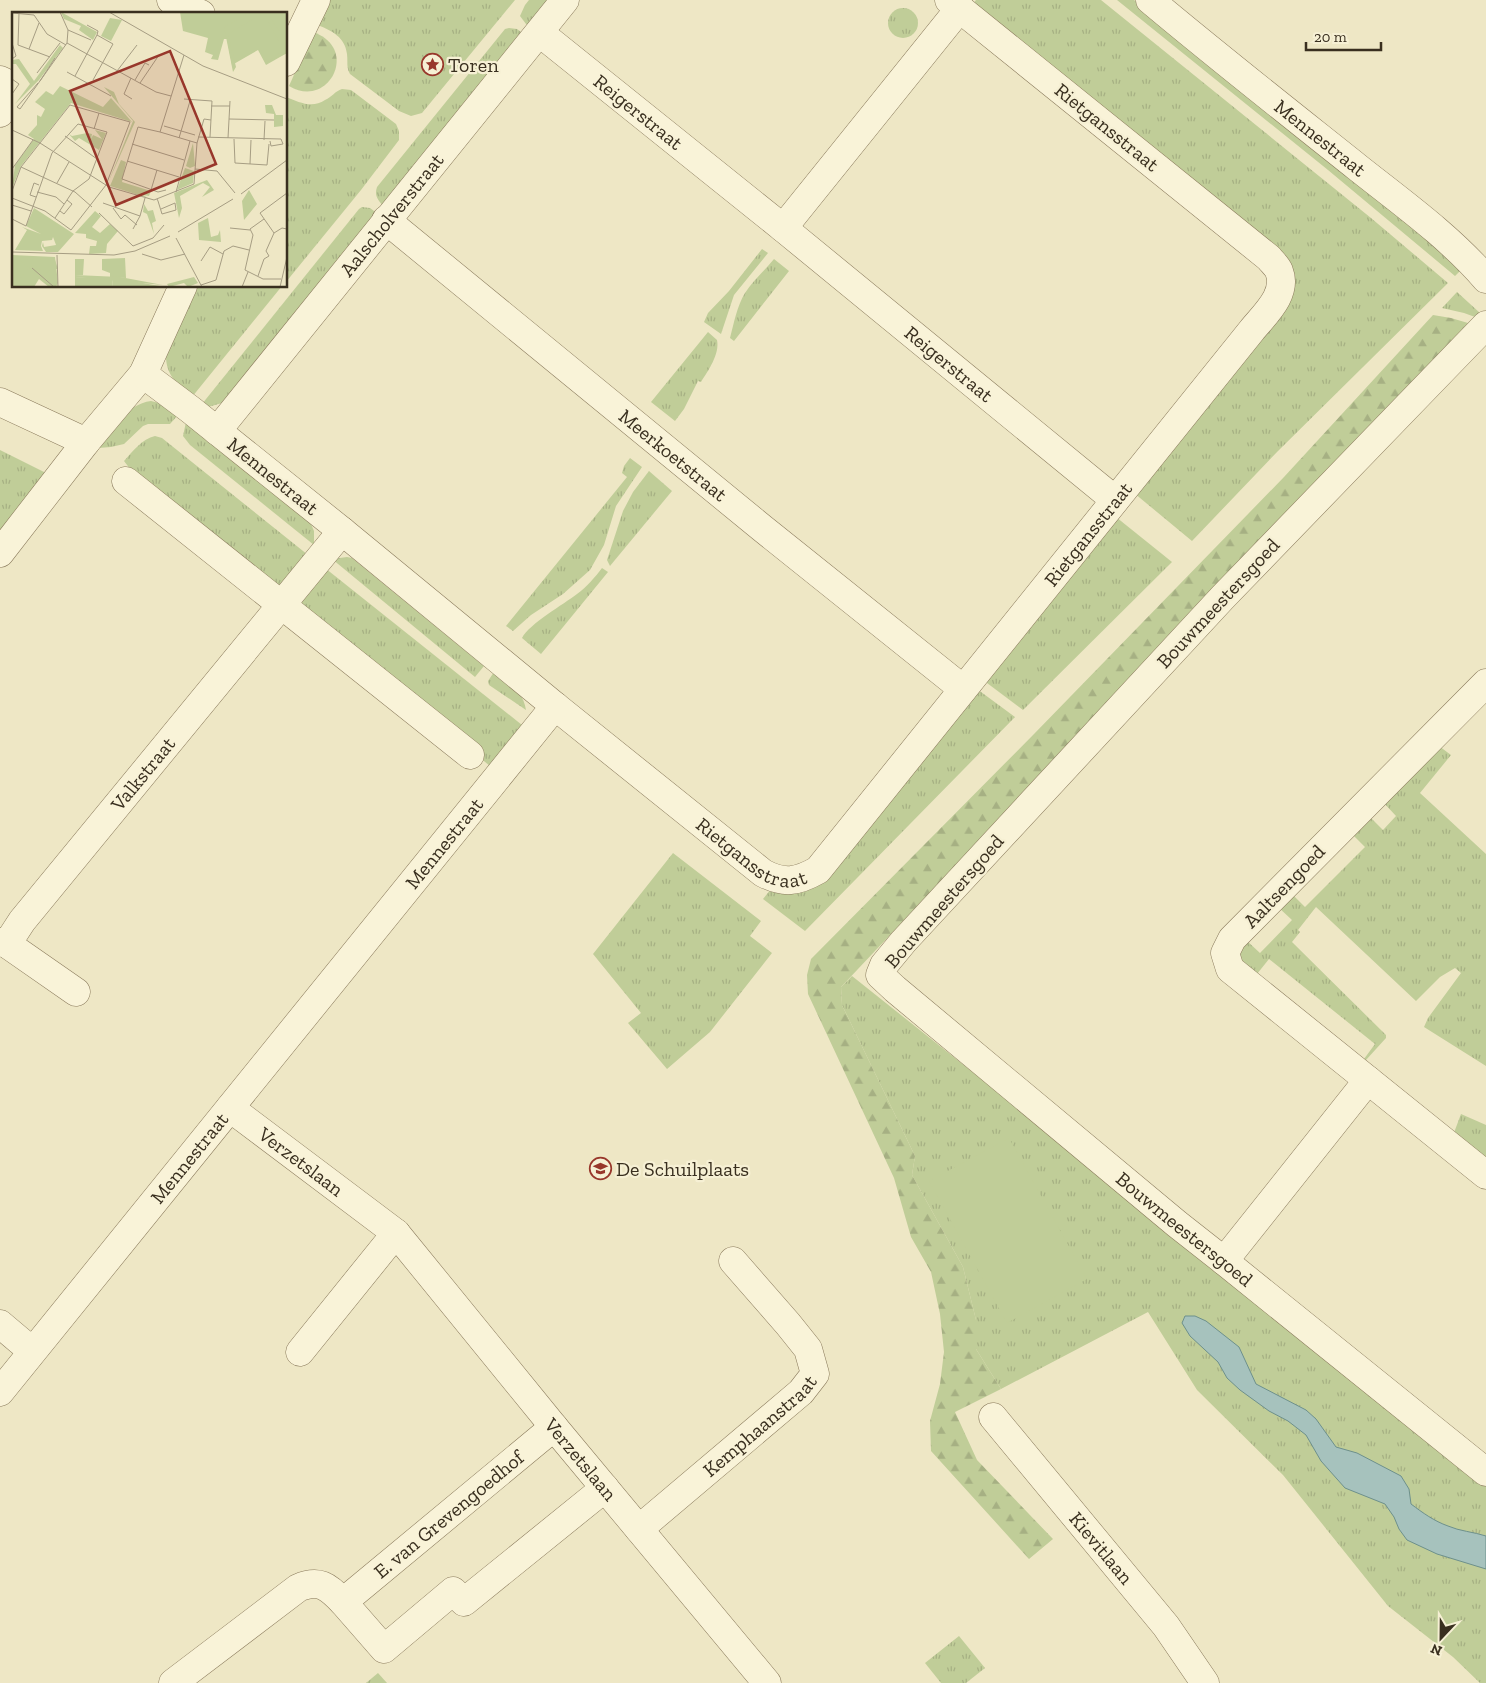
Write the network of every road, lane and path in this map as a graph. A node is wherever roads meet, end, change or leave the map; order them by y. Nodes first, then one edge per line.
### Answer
1 (171, 0) edge
2 (316, 0) edge
3 (566, 0) edge
4 (1150, 0) edge
5 (955, 4) edge
6 (197, 12) edge
7 (540, 33) junction
8 (288, 55) edge
9 (0, 80) edge
10 (12, 86) edge
11 (12, 88) edge
12 (0, 114) edge
13 (386, 220) junction
14 (784, 228) junction
15 (1486, 279) edge
16 (182, 288) edge
17 (1486, 325) edge
18 (142, 374) junction
19 (0, 402) edge
20 (217, 431) junction
21 (86, 442) junction
22 (126, 481) dead end
23 (1115, 500) junction
24 (342, 532) junction
25 (0, 553) edge
26 (280, 605) junction
27 (1485, 686) edge
28 (963, 689) junction
29 (555, 706) junction
30 (470, 755) dead end
31 (3, 943) edge
32 (76, 992) dead end
33 (1368, 1080) junction
34 (230, 1108) junction
35 (1486, 1175) edge
36 (396, 1233) junction
37 (732, 1261) dead end
38 (1224, 1261) junction
39 (0, 1324) edge
40 (32, 1351) junction
41 (300, 1352) dead end
42 (0, 1392) edge
43 (993, 1417) dead end
44 (554, 1427) junction
45 (1486, 1472) edge
46 (605, 1488) junction
47 (639, 1529) junction
48 (343, 1602) junction
49 (173, 1683) edge
50 (767, 1683) edge
51 (1206, 1683) edge

1 - 6 street
2 - 8 street
3 - 7 street, Aalscholverstraat
4 - 15 street, Mennestraat
5 - 14 street
5 - 23 street, Rietgansstraat
7 - 13 street, Aalscholverstraat
7 - 14 street, Reigerstraat
9 - 10 street
11 - 12 street
13 - 20 street, Aalscholverstraat
13 - 28 street, Meerkoetstraat
14 - 23 street, Reigerstraat
16 - 18 street
17 - 38 street, Bouwmeestersgoed
18 - 20 street, Mennestraat
18 - 21 street
19 - 21 street
20 - 24 street, Mennestraat
21 - 25 street
22 - 26 street
23 - 28 street, Rietgansstraat
24 - 26 street, Valkstraat
24 - 29 street, Mennestraat
26 - 30 street
26 - 31 street, Valkstraat
27 - 33 street, Aaltsengoed
28 - 29 street, Rietgansstraat
29 - 34 street, Mennestraat
31 - 32 street, Valkstraat
33 - 35 street, Aaltsengoed
33 - 38 street
34 - 36 street, Verzetslaan
34 - 40 street, Mennestraat
36 - 41 street
36 - 44 street, Verzetslaan
37 - 47 street, Kemphaanstraat
38 - 45 street, Bouwmeestersgoed
39 - 40 street
40 - 42 street, Mennestraat
43 - 51 street, Kievitlaan
44 - 46 street, Verzetslaan
44 - 48 street, E. van Grevengoedhof
46 - 47 street, Verzetslaan
46 - 48 street
47 - 50 street, Verzetslaan
48 - 49 street

